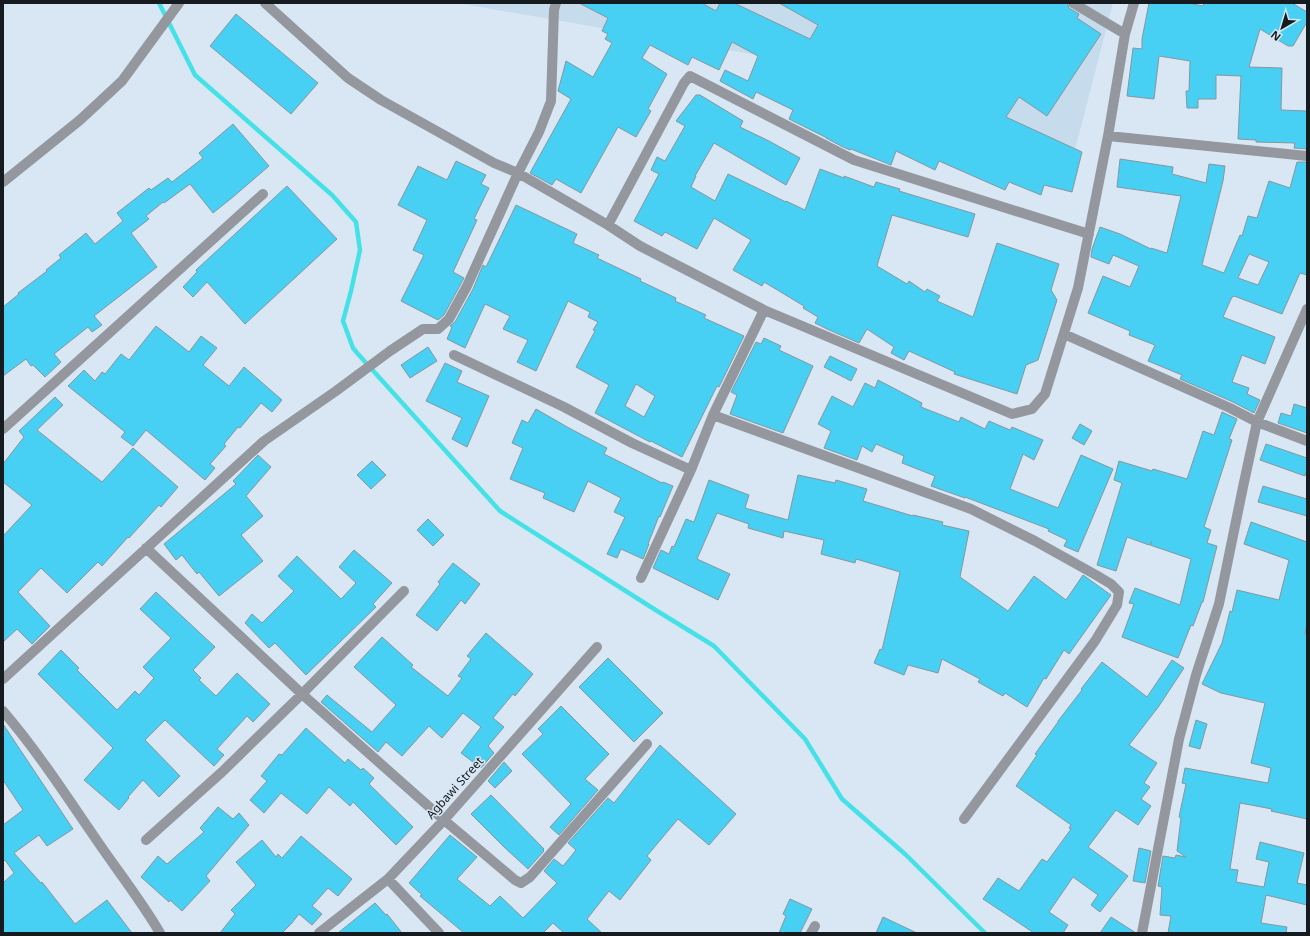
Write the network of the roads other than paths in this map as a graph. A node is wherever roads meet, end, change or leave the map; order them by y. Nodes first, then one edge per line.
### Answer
1 (180, 3) edge
2 (265, 3) edge
3 (556, 3) edge
4 (1073, 3) edge
5 (1134, 3) edge
6 (1125, 34) junction
7 (1108, 136) junction
8 (1307, 156) edge
9 (518, 173) junction
10 (3, 182) edge
11 (263, 194) dead end
12 (608, 225) junction
13 (1089, 234) junction
14 (1307, 309) edge
15 (764, 310) junction
16 (1064, 334) junction
17 (454, 355) dead end
18 (713, 415) junction
19 (1257, 422) junction
20 (3, 429) edge
21 (1307, 441) edge
22 (691, 470) junction
23 (146, 548) junction
24 (641, 578) dead end
25 (404, 591) dead end
26 (597, 647) dead end
27 (3, 679) edge
28 (302, 694) junction
29 (3, 711) edge
30 (647, 744) dead end
31 (964, 819) dead end
32 (444, 820) junction
33 (146, 840) dead end
34 (388, 879) junction
35 (160, 933) edge
36 (319, 933) edge
37 (439, 933) edge
38 (1142, 933) edge

1 - 10 street
2 - 9 street
3 - 9 street
4 - 6 street
5 - 6 street
6 - 7 street
7 - 8 street
7 - 13 street
9 - 12 street
9 - 23 street
11 - 20 street
12 - 13 street
12 - 15 street
13 - 16 street
14 - 19 street
15 - 16 street
15 - 18 street
16 - 19 street
17 - 22 street
18 - 22 street
18 - 31 street
19 - 21 street
19 - 38 street
22 - 24 street
23 - 27 street
23 - 28 street
25 - 28 street
26 - 32 street, Agbawi Street
28 - 32 street
28 - 33 street
29 - 35 street
30 - 32 street
32 - 34 street, Agbawi Street
34 - 36 street, Agbawi Street
34 - 37 street

